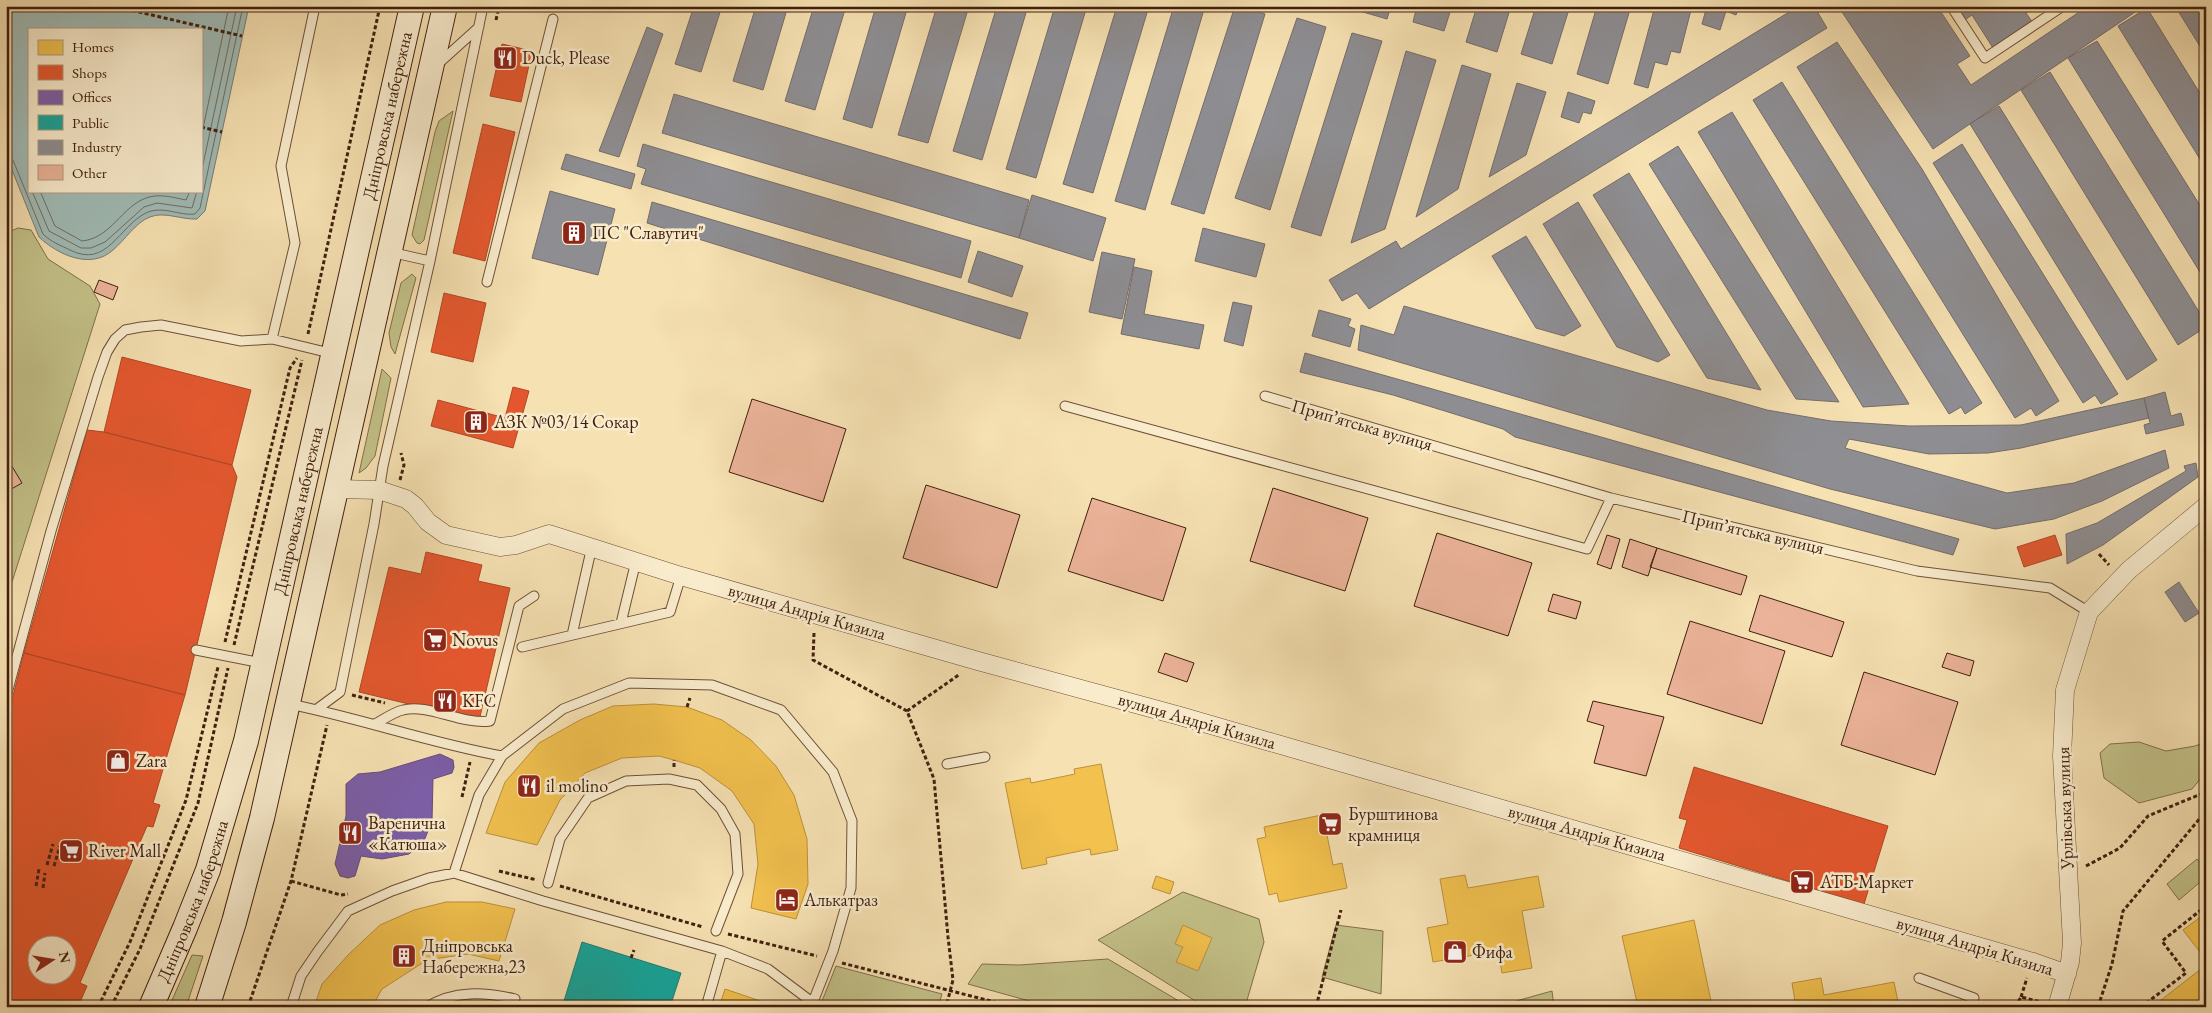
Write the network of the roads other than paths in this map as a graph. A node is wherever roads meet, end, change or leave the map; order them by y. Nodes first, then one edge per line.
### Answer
1 (315, 6) edge
2 (412, 6) edge
3 (445, 6) edge
4 (483, 6) edge
5 (1951, 6) edge
6 (2063, 6) edge
7 (553, 19) dead end
8 (479, 27) junction
9 (431, 70) junction
10 (390, 252) junction
11 (430, 261) junction
12 (487, 282) dead end
13 (272, 340) junction
14 (334, 354) junction
15 (1265, 396) dead end
16 (1065, 406) dead end
17 (337, 489) junction
18 (379, 490) junction
19 (1611, 498) junction
20 (2206, 506) edge
21 (592, 546) junction
22 (636, 561) junction
23 (682, 576) junction
24 (534, 596) dead end
25 (2089, 612) junction
26 (621, 623) junction
27 (572, 635) junction
28 (522, 648) dead end
29 (196, 650) dead end
30 (264, 663) junction
31 (6, 696) edge
32 (288, 703) junction
33 (317, 710) junction
34 (375, 724) junction
35 (502, 756) junction
36 (984, 757) dead end
37 (947, 764) dead end
38 (454, 873) junction
39 (548, 883) dead end
40 (716, 930) dead end
41 (722, 951) junction
42 (2067, 974) junction
43 (1919, 978) dead end
44 (515, 999) dead end
45 (815, 1004) edge
46 (2057, 1006) edge
47 (151, 1007) edge
48 (206, 1007) edge
49 (291, 1007) edge
50 (427, 1007) edge
51 (706, 1007) edge
52 (1970, 1007) edge

1 - 13 lane
2 - 14 main road, Дніпровська набережна
3 - 9 main road, Дніпровська набережна
4 - 8 lane
5 - 6 lane
7 - 12 lane
8 - 9 lane
8 - 11 lane
9 - 10 main road, Дніпровська набережна
10 - 11 lane
10 - 17 main road, Дніпровська набережна
11 - 18 lane
13 - 14 lane
13 - 31 lane
14 - 30 main road, Дніпровська набережна
15 - 19 lane, Припʼятська вулиця
16 - 19 lane
17 - 18 street, вулиця Андрія Кизила
17 - 32 main road, Дніпровська набережна
18 - 21 street, вулиця Андрія Кизила
18 - 33 lane
19 - 25 lane, Припʼятська вулиця
20 - 25 street
21 - 22 street, вулиця Андрія Кизила
21 - 27 lane
22 - 23 street, вулиця Андрія Кизила
22 - 26 lane
23 - 26 lane
23 - 42 street, вулиця Андрія Кизила
24 - 34 lane
25 - 42 street, Урлівська вулиця
26 - 27 lane
27 - 28 lane
29 - 30 lane
30 - 47 main road, Дніпровська набережна
32 - 33 lane
32 - 48 main road, Дніпровська набережна
33 - 34 lane
34 - 35 lane
35 - 38 lane
35 - 45 lane
36 - 37 lane
38 - 41 lane
38 - 49 lane
39 - 40 lane
41 - 45 lane
41 - 51 lane
42 - 46 street, Урлівська вулиця
43 - 52 lane
44 - 50 lane

